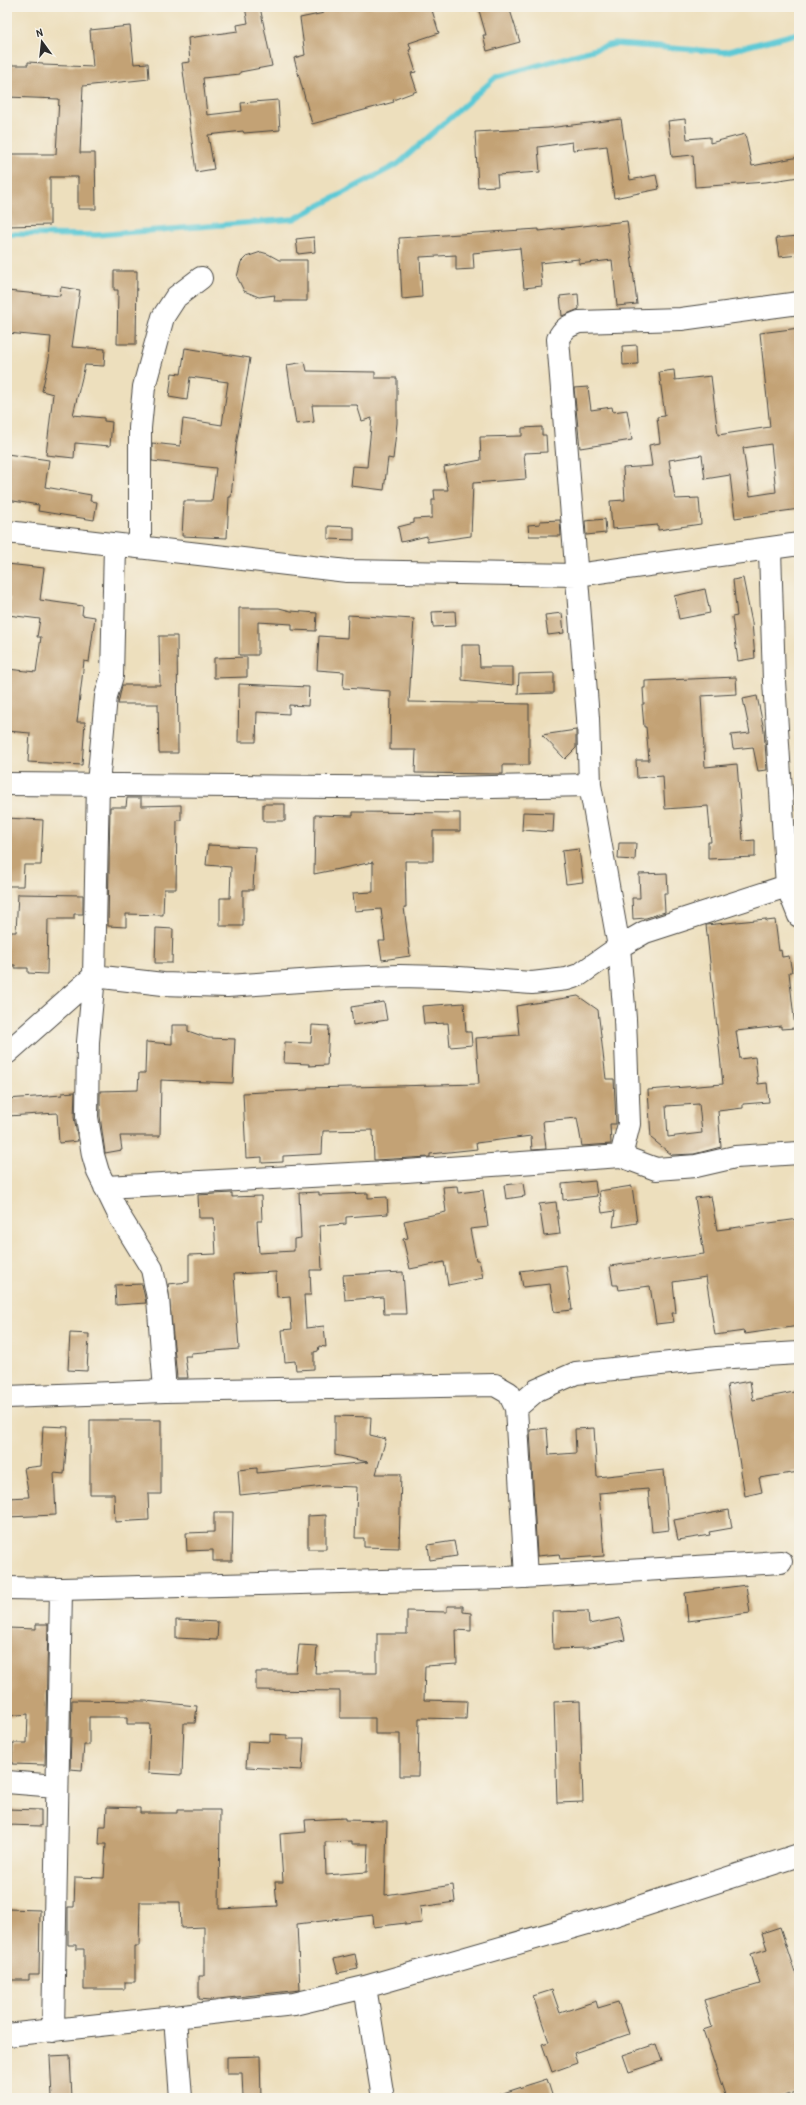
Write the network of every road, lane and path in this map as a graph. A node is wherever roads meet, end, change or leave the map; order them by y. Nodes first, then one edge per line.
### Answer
1 (202, 278) dead end
2 (799, 303) edge
3 (7, 532) edge
4 (799, 544) edge
5 (115, 546) junction
6 (140, 547) junction
7 (770, 550) junction
8 (577, 575) junction
9 (7, 784) edge
10 (98, 784) junction
11 (590, 785) junction
12 (792, 845) edge
13 (786, 886) junction
14 (799, 916) edge
15 (619, 947) junction
16 (94, 976) junction
17 (7, 1053) edge
18 (799, 1153) edge
19 (621, 1156) junction
20 (105, 1187) junction
21 (799, 1353) edge
22 (166, 1391) junction
23 (7, 1397) edge
24 (516, 1408) junction
25 (781, 1562) dead end
26 (526, 1577) junction
27 (7, 1588) edge
28 (61, 1589) junction
29 (7, 1782) edge
30 (56, 1786) junction
31 (799, 1855) edge
32 (365, 1988) junction
33 (175, 2017) junction
34 (53, 2031) junction
35 (7, 2035) edge
36 (181, 2098) edge
37 (383, 2098) edge

1 - 6 street
2 - 8 street
3 - 5 street
4 - 7 street
5 - 6 street
5 - 10 street
6 - 8 street
7 - 8 street
7 - 12 street
8 - 11 street
9 - 10 street
10 - 11 street
10 - 16 street
11 - 15 street
12 - 13 street
13 - 14 street
13 - 15 street
15 - 16 street
15 - 19 street
16 - 17 street
16 - 20 street
18 - 19 street
19 - 20 street
20 - 22 street
21 - 24 street
22 - 23 street
22 - 24 street
24 - 26 street
25 - 26 street
26 - 28 street
27 - 28 street
28 - 30 street
29 - 30 street
30 - 34 street
31 - 32 street
32 - 33 street
32 - 37 street
33 - 34 street
33 - 36 street
34 - 35 street

